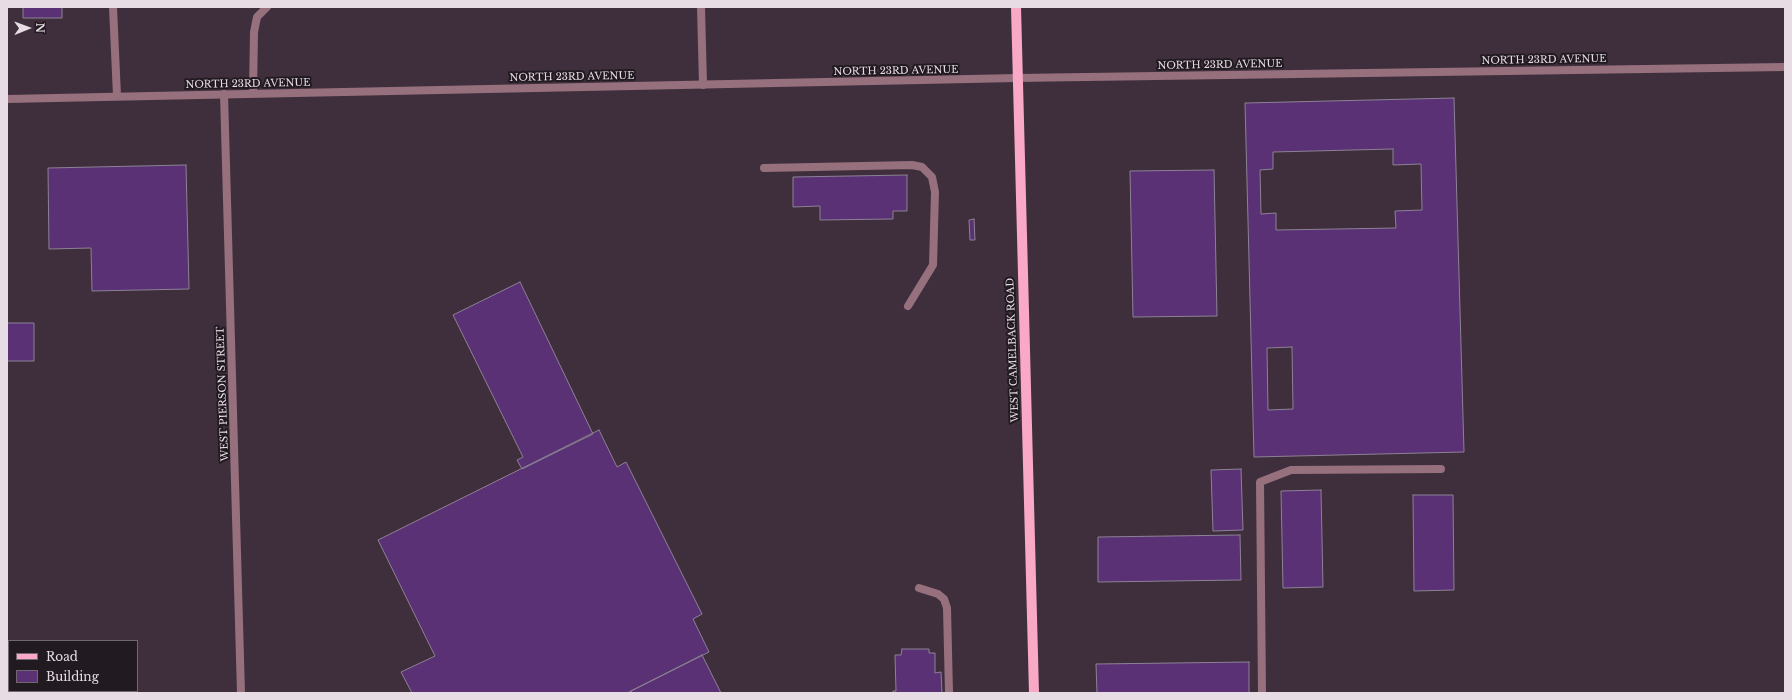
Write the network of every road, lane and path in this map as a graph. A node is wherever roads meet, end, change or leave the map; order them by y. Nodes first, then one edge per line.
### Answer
1 (113, 7) edge
2 (267, 7) edge
3 (701, 7) edge
4 (1016, 7) edge
5 (1785, 67) edge
6 (1017, 78) junction
7 (703, 85) junction
8 (253, 93) junction
9 (224, 94) junction
10 (117, 96) junction
11 (7, 99) edge
12 (764, 168) dead end
13 (908, 306) dead end
14 (1441, 468) dead end
15 (920, 588) dead end
16 (241, 693) edge
17 (949, 693) edge
18 (1034, 693) edge
19 (1262, 693) edge

1 - 10 street
2 - 8 street
3 - 7 street
4 - 6 main road, WEST CAMELBACK ROAD
5 - 6 street, NORTH 23RD AVENUE
6 - 7 street, NORTH 23RD AVENUE
6 - 18 main road, WEST CAMELBACK ROAD
7 - 8 street, NORTH 23RD AVENUE
8 - 9 street, NORTH 23RD AVENUE
9 - 10 street, NORTH 23RD AVENUE
9 - 16 street, WEST PIERSON STREET
10 - 11 street, NORTH 23RD AVENUE
12 - 13 street
14 - 19 street
15 - 17 street

